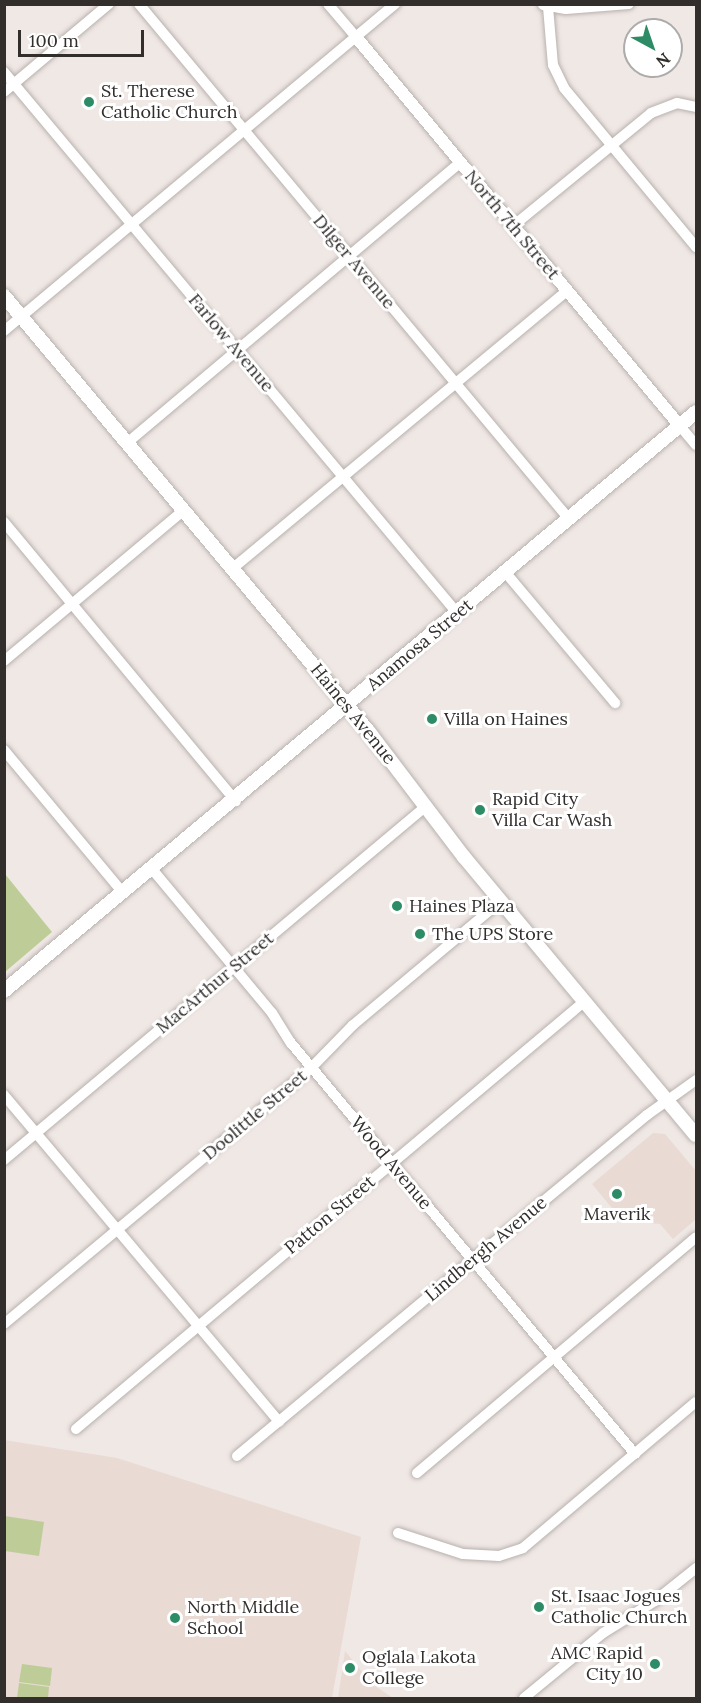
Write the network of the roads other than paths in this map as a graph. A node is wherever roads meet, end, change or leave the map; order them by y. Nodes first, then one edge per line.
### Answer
1 (109, 4) edge
2 (139, 4) edge
3 (328, 4) edge
4 (395, 4) edge
5 (629, 4) edge
6 (545, 6) edge
7 (356, 38) junction
8 (4, 72) edge
9 (14, 84) junction
10 (4, 92) edge
11 (696, 107) edge
12 (244, 130) junction
13 (610, 144) junction
14 (460, 164) junction
15 (132, 224) junction
16 (513, 226) junction
17 (696, 247) edge
18 (349, 256) junction
19 (567, 291) junction
20 (4, 296) edge
21 (21, 316) junction
22 (4, 331) edge
23 (237, 350) junction
24 (455, 383) junction
25 (696, 412) edge
26 (680, 426) junction
27 (127, 443) junction
28 (696, 445) edge
29 (344, 476) junction
30 (183, 511) junction
31 (569, 519) junction
32 (4, 522) edge
33 (232, 569) junction
34 (506, 573) junction
35 (73, 603) junction
36 (458, 614) junction
37 (4, 661) edge
38 (615, 703) dead end
39 (348, 706) junction
40 (4, 750) edge
41 (236, 801) junction
42 (425, 807) junction
43 (152, 869) junction
44 (123, 893) junction
45 (501, 901) junction
46 (234, 967) junction
47 (4, 991) edge
48 (585, 1001) junction
49 (312, 1067) junction
50 (696, 1080) edge
51 (4, 1095) edge
52 (667, 1100) junction
53 (36, 1133) junction
54 (696, 1135) edge
55 (4, 1160) edge
56 (392, 1163) junction
57 (117, 1229) junction
58 (696, 1237) edge
59 (472, 1261) junction
60 (4, 1324) edge
61 (199, 1326) junction
62 (554, 1358) junction
63 (696, 1402) edge
64 (279, 1422) junction
65 (76, 1428) dead end
66 (635, 1454) junction
67 (237, 1456) dead end
68 (417, 1473) dead end
69 (398, 1533) dead end
70 (696, 1568) edge
71 (524, 1698) edge

1 - 9 street
2 - 12 street, Dilger Avenue
3 - 7 street, North 7th Street
4 - 7 street
5 - 6 street
6 - 13 street
7 - 12 street
7 - 14 street, North 7th Street
8 - 9 street, Farlow Avenue
9 - 10 street
9 - 15 street, Farlow Avenue
11 - 13 street
12 - 15 street
12 - 18 street, Dilger Avenue
13 - 16 street
13 - 17 street
14 - 16 street, North 7th Street
14 - 18 street
15 - 21 street
15 - 23 street, Farlow Avenue
16 - 19 street, North 7th Street
18 - 23 street
18 - 24 street, Dilger Avenue
19 - 24 street
19 - 26 street, North 7th Street
20 - 21 main road, Haines Avenue
21 - 22 street
21 - 27 main road, Haines Avenue
23 - 27 street
23 - 29 street, Farlow Avenue
24 - 29 street
24 - 31 street, Dilger Avenue
25 - 26 main road, Anamosa Street
26 - 28 street, North 7th Street
26 - 31 main road, Anamosa Street
27 - 30 main road, Haines Avenue
29 - 33 street
29 - 36 street, Farlow Avenue
30 - 33 main road, Haines Avenue
30 - 35 street
31 - 34 main road, Anamosa Street
32 - 35 street
33 - 39 main road, Haines Avenue
34 - 36 main road, Anamosa Street
34 - 38 street
35 - 37 street
35 - 41 street
36 - 39 main road, Anamosa Street
39 - 41 main road, Anamosa Street
39 - 42 main road, Haines Avenue
40 - 44 street
41 - 43 main road, Anamosa Street
42 - 45 main road, Haines Avenue
42 - 46 street, MacArthur Street
43 - 44 main road, Anamosa Street
43 - 46 street, Wood Avenue
44 - 47 main road, Anamosa Street
45 - 48 main road, Haines Avenue
45 - 49 street, Doolittle Street
46 - 49 street, Wood Avenue
46 - 53 street, MacArthur Street
48 - 52 main road, Haines Avenue
48 - 56 street, Patton Street
49 - 56 street, Wood Avenue
49 - 57 street, Doolittle Street
50 - 52 street, Lindbergh Avenue
51 - 53 street
52 - 54 main road, Haines Avenue
52 - 59 street, Lindbergh Avenue
53 - 55 street, MacArthur Street
53 - 57 street
56 - 59 street, Wood Avenue
56 - 61 street, Patton Street
57 - 60 street, Doolittle Street
57 - 61 street
58 - 62 street
59 - 62 street, Wood Avenue
59 - 64 street, Lindbergh Avenue
61 - 64 street
61 - 65 street, Patton Street
62 - 66 street, Wood Avenue
62 - 68 street
63 - 66 street
64 - 67 street, Lindbergh Avenue
66 - 69 street
70 - 71 street

